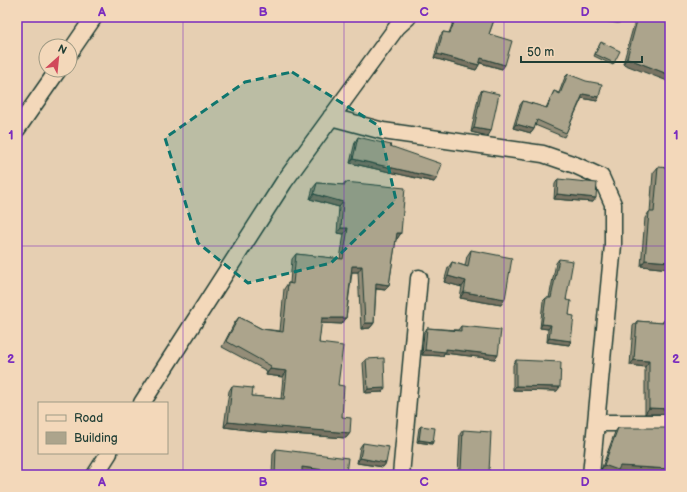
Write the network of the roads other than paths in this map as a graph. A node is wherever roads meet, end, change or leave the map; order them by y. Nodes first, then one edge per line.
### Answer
1 (94, 17) edge
2 (408, 17) edge
3 (78, 40) edge
4 (52, 78) edge
5 (331, 117) junction
6 (17, 129) edge
7 (419, 278) dead end
8 (143, 402) edge
9 (596, 423) junction
10 (670, 423) edge
11 (108, 454) edge
12 (95, 475) edge
13 (401, 475) edge
14 (591, 475) edge

1 - 3 street
2 - 5 street
4 - 6 street
5 - 8 street
5 - 9 street
7 - 13 street
9 - 10 street
9 - 14 street
11 - 12 street

